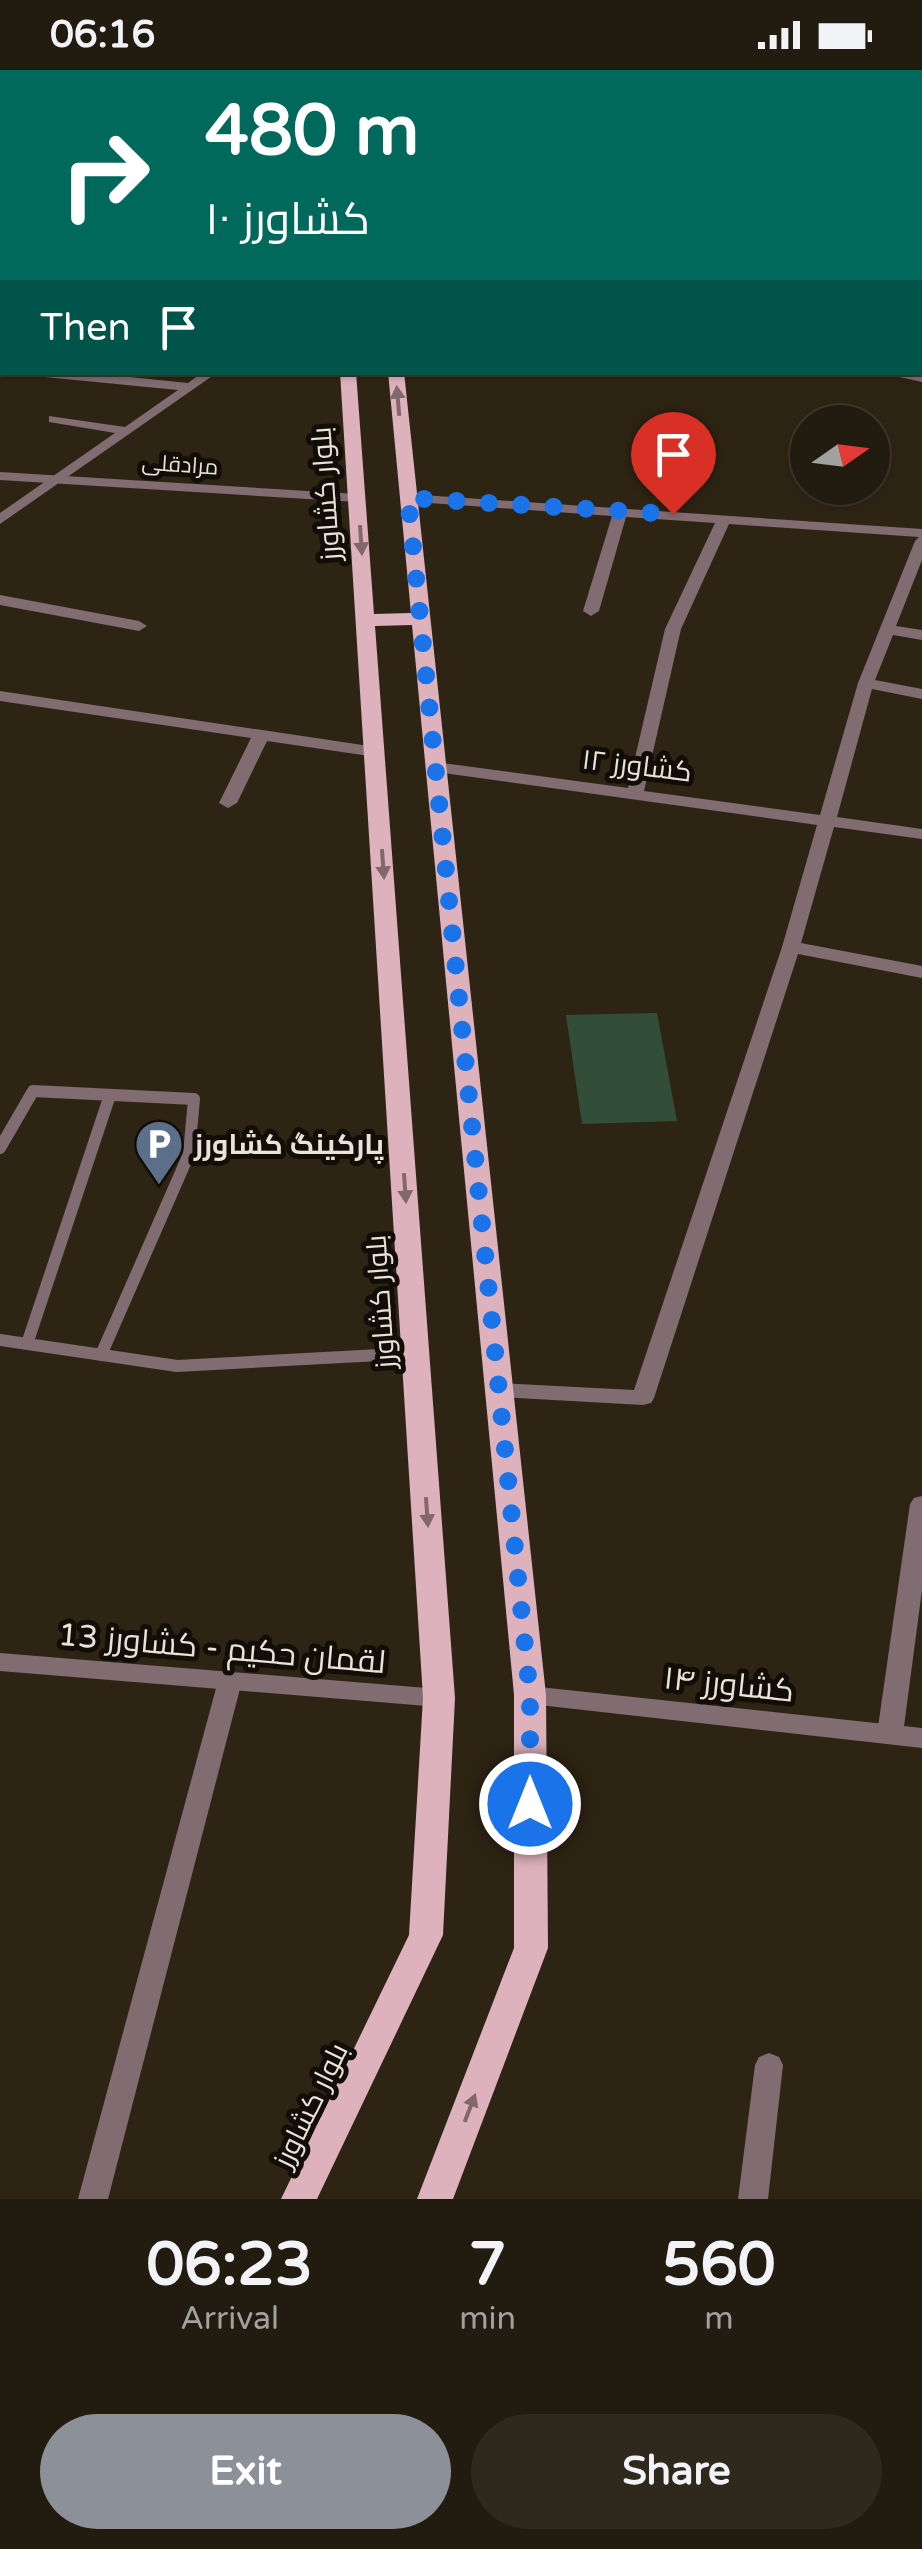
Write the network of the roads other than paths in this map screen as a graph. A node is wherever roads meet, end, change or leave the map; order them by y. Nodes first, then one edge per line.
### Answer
1 (66, 375) edge
2 (208, 375) edge
3 (348, 375) edge
4 (396, 375) edge
5 (192, 387) junction
6 (54, 420) dead end
7 (127, 432) junction
8 (0, 476) edge
9 (58, 480) junction
10 (357, 498) junction
11 (408, 498) junction
12 (621, 511) junction
13 (725, 518) junction
14 (0, 520) edge
15 (922, 533) edge
16 (922, 541) edge
17 (0, 600) edge
18 (591, 611) dead end
19 (420, 618) junction
20 (367, 620) junction
21 (139, 626) dead end
22 (886, 629) junction
23 (922, 636) edge
24 (866, 683) junction
25 (922, 694) edge
26 (1, 698) edge
27 (262, 735) junction
28 (376, 752) junction
29 (435, 767) junction
30 (635, 792) junction
31 (228, 802) dead end
32 (831, 819) junction
33 (922, 834) edge
34 (791, 947) junction
35 (922, 972) edge
36 (110, 1095) junction
37 (0, 1148) edge
38 (0, 1340) edge
39 (27, 1344) junction
40 (416, 1353) junction
41 (100, 1355) junction
42 (498, 1390) junction
43 (922, 1504) edge
44 (0, 1662) edge
45 (230, 1681) junction
46 (530, 1695) junction
47 (439, 1698) junction
48 (890, 1734) junction
49 (922, 1738) edge
50 (770, 2065) dead end
51 (93, 2199) edge
52 (299, 2199) edge
53 (435, 2199) edge
54 (752, 2199) edge

1 - 5 street
2 - 5 street
3 - 10 main road, بلوار کشاورز
11 -> 4 main road
5 - 7 street
6 - 7 street
7 - 9 street
8 - 9 street, مرادقلی
9 - 10 street, مرادقلی
9 - 14 street
10 -> 20 main road, بلوار کشاورز
11 - 12 street
11 - 19 main road
12 - 13 street
12 - 18 street
13 - 15 street
13 - 30 street
16 - 22 street
17 - 21 street
19 - 20 main road
19 - 29 main road
20 - 28 main road, بلوار کشاورز
22 - 23 street
22 - 24 street
24 - 25 street
24 - 32 street
26 - 27 street
27 - 28 street
27 - 31 street
28 -> 40 main road, بلوار کشاورز
29 - 30 street, کشاورز ۱۲
29 - 42 main road
30 - 32 street, کشاورز ۱۲
32 - 33 street, کشاورز ۱۲
32 - 34 street
34 - 35 street
34 - 42 street
36 - 37 lane
36 - 39 lane
36 - 41 lane
38 - 39 lane
39 - 41 lane
40 - 41 lane
40 -> 47 main road, بلوار کشاورز
42 - 46 main road
43 - 48 street
44 - 45 street, لقمان حکیم - کشاورز 13
45 - 47 street, لقمان حکیم - کشاورز 13
45 - 51 street
46 - 48 street, کشاورز ۱۴
53 -> 46 main road
47 - 52 main road, بلوار کشاورز
48 - 49 street, کشاورز ۱۴
50 - 54 street

